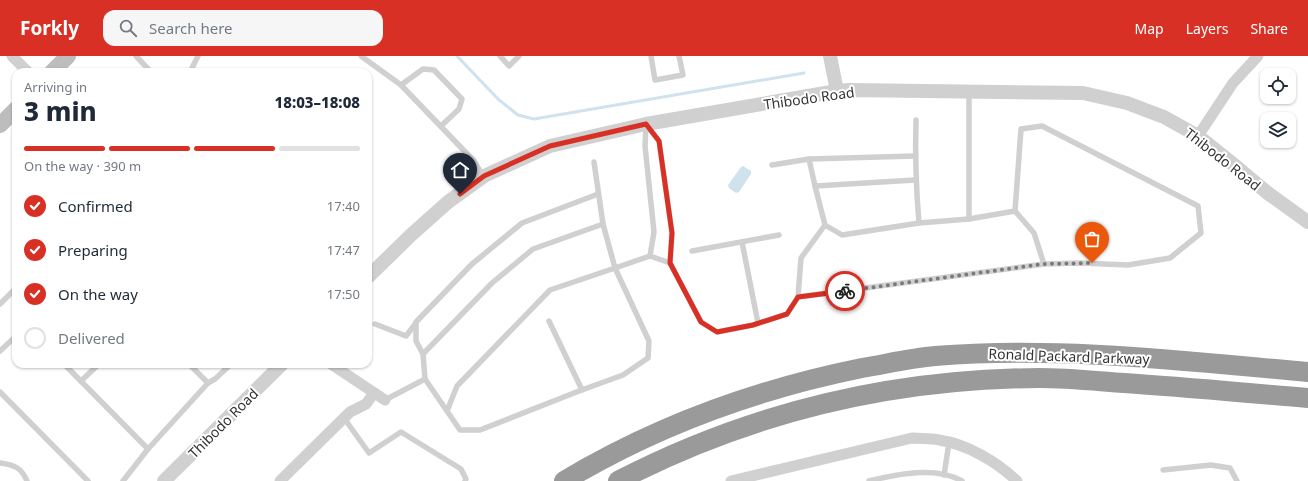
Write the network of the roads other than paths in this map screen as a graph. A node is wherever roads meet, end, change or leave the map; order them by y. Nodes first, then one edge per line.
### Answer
1 (12, 56) edge
2 (68, 56) edge
3 (136, 56) edge
4 (198, 56) edge
5 (361, 56) edge
6 (500, 56) edge
7 (519, 56) edge
8 (651, 56) edge
9 (679, 56) edge
10 (830, 56) edge
11 (1258, 56) edge
12 (24, 68) edge
13 (56, 68) edge
14 (147, 68) edge
15 (192, 68) edge
16 (402, 85) junction
17 (837, 91) junction
18 (969, 92) junction
19 (12, 113) edge
20 (916, 120) dead end
21 (646, 124) junction
22 (0, 125) edge
23 (441, 126) junction
24 (1198, 136) junction
25 (915, 156) junction
26 (809, 159) junction
27 (594, 162) dead end
28 (772, 166) dead end
29 (484, 176) junction
30 (915, 180) junction
31 (814, 186) junction
32 (598, 194) junction
33 (1015, 211) junction
34 (969, 219) junction
35 (1308, 222) edge
36 (919, 223) junction
37 (604, 224) junction
38 (825, 225) junction
39 (778, 235) dead end
40 (742, 242) junction
41 (692, 252) dead end
42 (650, 256) junction
43 (670, 263) junction
44 (1044, 264) junction
45 (615, 268) junction
46 (372, 273) edge
47 (12, 292) edge
48 (798, 297) junction
49 (0, 304) edge
50 (549, 321) dead end
51 (416, 322) junction
52 (758, 323) junction
53 (375, 324) dead end
54 (12, 340) edge
55 (0, 351) edge
56 (423, 354) junction
57 (68, 368) edge
58 (95, 368) edge
59 (194, 368) edge
60 (227, 368) edge
61 (278, 368) edge
62 (337, 368) edge
63 (1308, 372) edge
64 (425, 379) junction
65 (80, 381) junction
66 (208, 383) junction
67 (582, 390) junction
68 (0, 392) edge
69 (374, 393) junction
70 (1308, 398) edge
71 (385, 400) joint
72 (447, 411) junction
73 (344, 418) junction
74 (949, 443) junction
75 (148, 450) junction
76 (0, 464) edge
77 (1163, 470) dead end
78 (944, 475) junction
79 (27, 481) edge
80 (88, 481) edge
81 (123, 481) edge
82 (164, 481) edge
83 (280, 481) edge
84 (465, 481) edge
85 (564, 481) edge
86 (618, 481) edge
87 (731, 481) edge
88 (869, 481) edge
89 (962, 481) edge
90 (1017, 481) edge
91 (1238, 481) edge

1 - 12 street
2 - 13 main road
3 - 14 lane
4 - 15 lane
5 - 16 lane
6 - 7 lane
8 - 9 lane
10 - 17 street
11 - 24 street
16 - 23 lane
16 - 23 lane
17 - 18 street, Thibodo Road
17 - 21 street, Thibodo Road
18 - 24 street, Thibodo Road
18 - 34 lane
19 - 22 main road
20 - 25 lane
21 - 29 street, Thibodo Road
21 - 42 lane
21 - 43 lane
23 - 29 lane
24 - 35 street, Thibodo Road
25 - 26 lane
25 - 30 lane
26 - 28 lane
26 - 31 lane
27 - 32 lane
29 - 46 street, Thibodo Road
30 - 31 lane
30 - 36 lane
31 - 38 lane
32 - 37 lane
32 - 51 lane
33 - 34 lane
33 - 44 lane
33 - 44 lane
34 - 36 lane
36 - 38 lane
37 - 45 lane
37 - 56 lane
38 - 48 lane
39 - 40 lane
40 - 41 lane
40 - 52 lane
42 - 43 lane
42 - 45 lane
43 - 52 lane
44 - 48 lane
45 - 67 lane
45 - 72 lane
47 - 49 lane
48 - 52 lane
50 - 67 lane
51 - 53 lane
51 - 56 lane
54 - 55 lane
56 - 64 lane
57 - 65 lane
58 - 65 lane
59 - 66 lane
60 - 66 lane
61 - 82 street, Thibodo Road
62 - 69 street
63 - 85 highway, Ronald Packard Parkway
64 - 71 lane
64 - 72 lane
65 - 75 lane
66 - 75 lane
67 - 72 lane
68 - 80 lane
69 - 71 street
69 - 73 street
70 - 86 highway, Ronald Packard Parkway
73 - 83 street
73 - 84 lane
74 - 78 lane
74 - 87 street
74 - 90 street
75 - 81 lane
76 - 79 lane
77 - 91 lane
78 - 88 lane
78 - 89 lane

